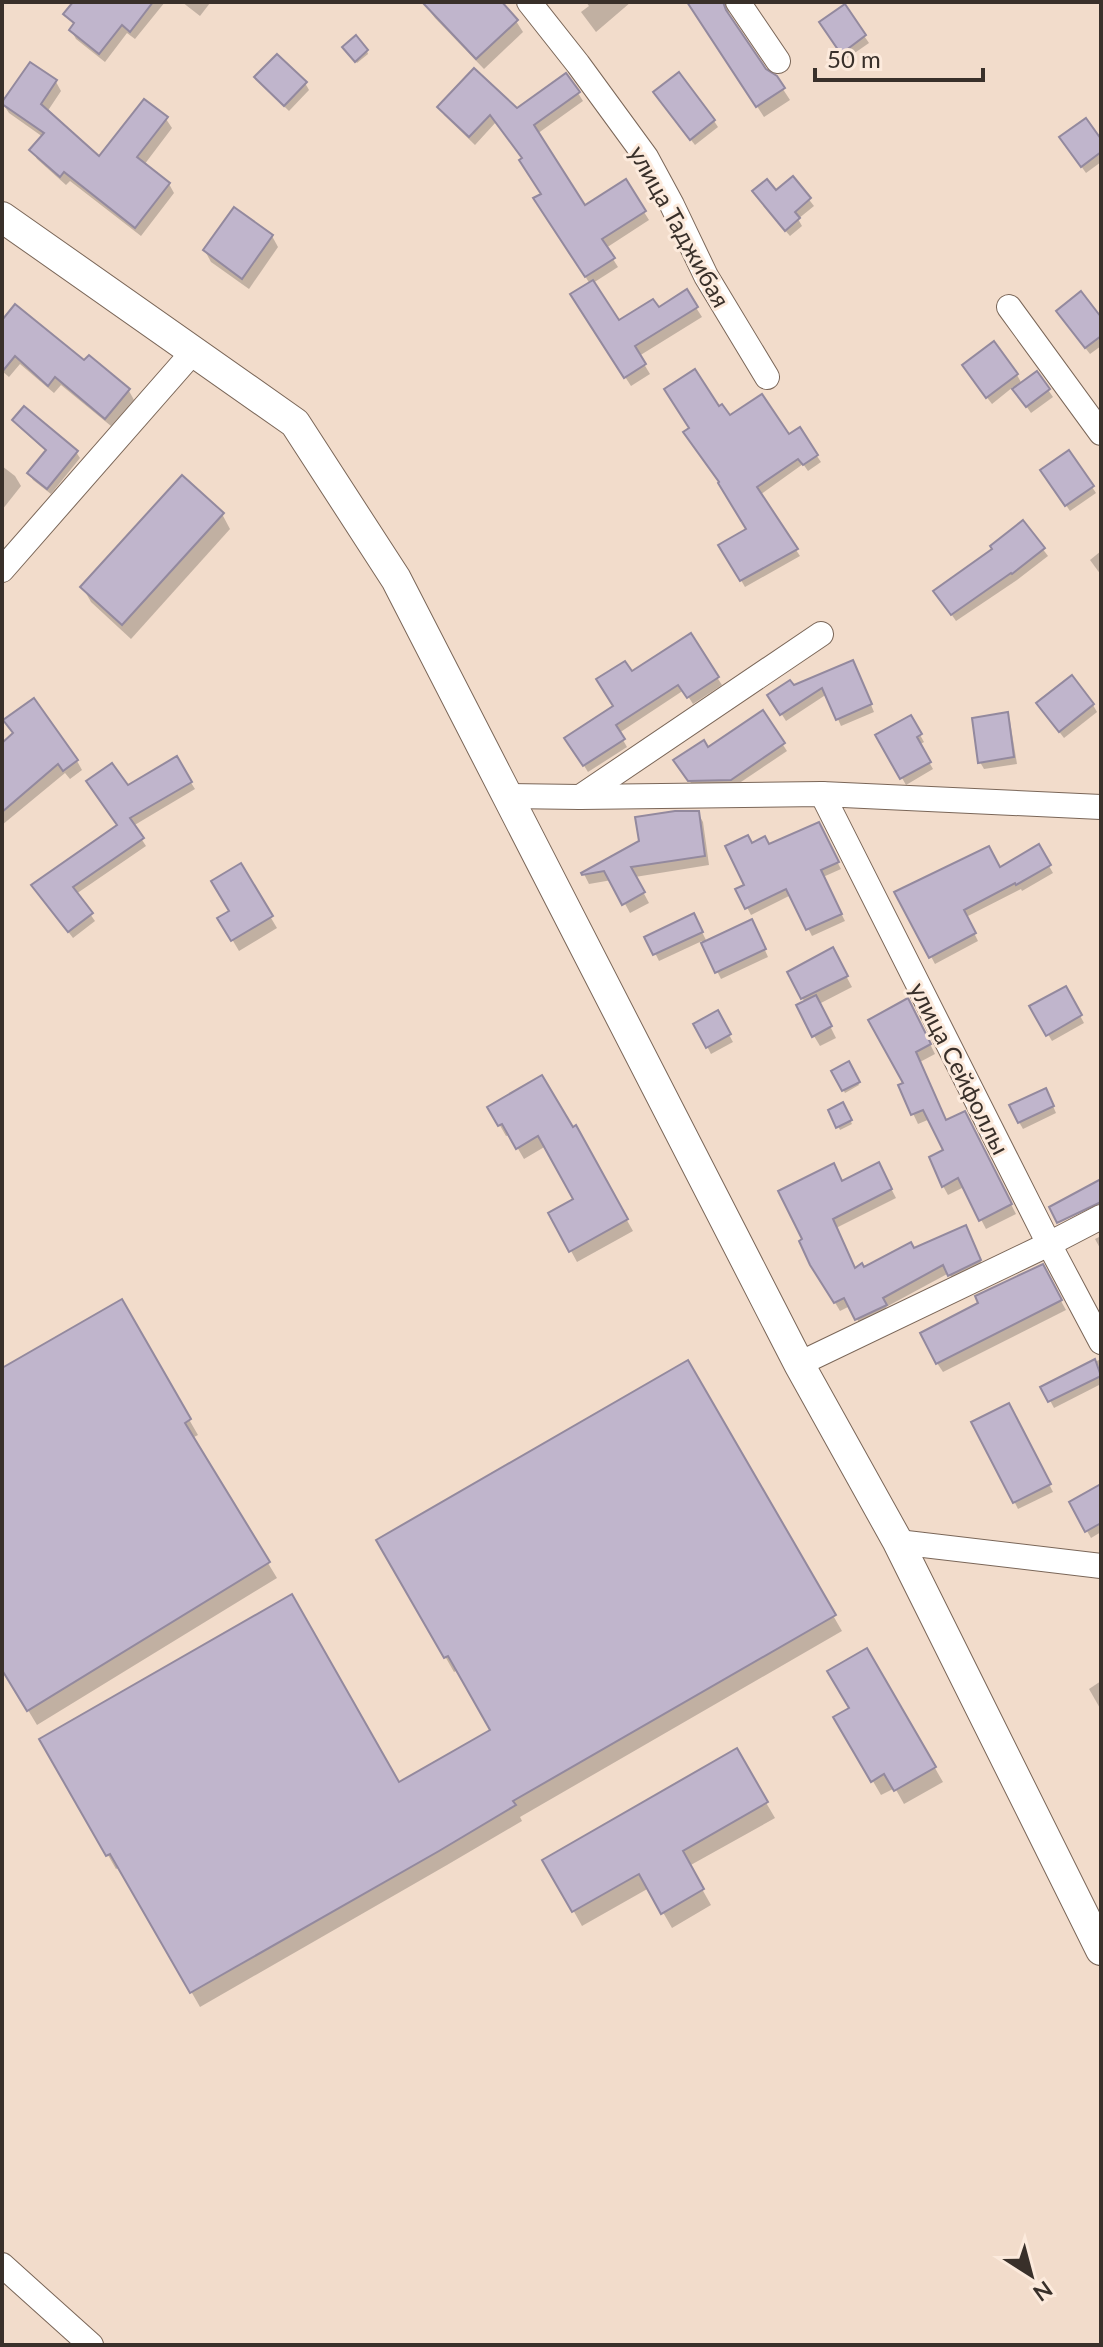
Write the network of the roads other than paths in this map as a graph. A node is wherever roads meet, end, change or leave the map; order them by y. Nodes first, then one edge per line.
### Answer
1 (529, 2) edge
2 (738, 2) edge
3 (778, 61) dead end
4 (2, 217) edge
5 (1009, 307) dead end
6 (193, 352) junction
7 (767, 377) dead end
8 (1101, 433) edge
9 (2, 570) edge
10 (821, 634) dead end
11 (822, 794) junction
12 (507, 796) junction
13 (580, 797) junction
14 (1101, 807) edge
15 (1101, 1217) edge
16 (1049, 1244) junction
17 (1101, 1342) edge
18 (799, 1364) junction
19 (898, 1542) junction
20 (1101, 1566) edge
21 (1101, 1950) edge
22 (2, 2265) edge
23 (91, 2345) edge

1 - 7 street, улица Таджибая
2 - 3 street
4 - 6 street
5 - 8 street
6 - 9 street
6 - 12 street
10 - 13 street
11 - 13 street
11 - 14 street
11 - 16 street, улица Сейфоллы
12 - 13 street
12 - 18 street
15 - 16 street
16 - 17 street, улица Сейфоллы
16 - 18 street
18 - 19 street
19 - 20 street
19 - 21 street
22 - 23 street

